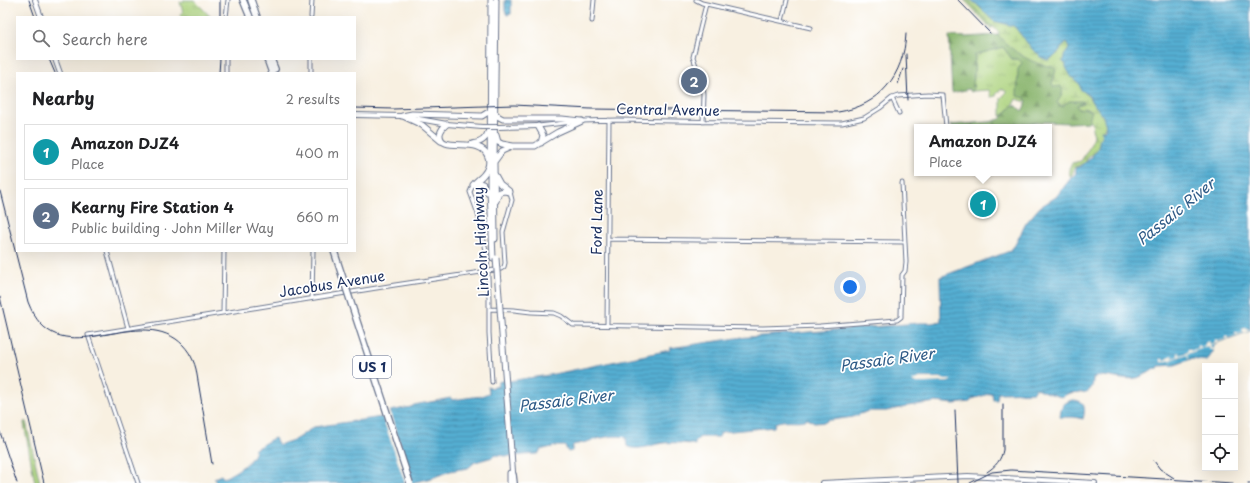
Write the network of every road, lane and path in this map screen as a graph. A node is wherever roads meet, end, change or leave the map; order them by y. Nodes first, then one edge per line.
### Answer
1 (35, 0) edge
2 (228, 0) edge
3 (243, 0) edge
4 (247, 0) edge
5 (251, 0) edge
6 (312, 0) edge
7 (491, 0) edge
8 (496, 0) edge
9 (594, 0) edge
10 (696, 0) edge
11 (787, 0) edge
12 (706, 4) junction
13 (41, 16) edge
14 (226, 16) edge
15 (250, 16) edge
16 (253, 16) edge
17 (257, 16) edge
18 (312, 16) edge
19 (592, 21) dead end
20 (782, 21) junction
21 (810, 28) dead end
22 (55, 60) edge
23 (226, 60) edge
24 (269, 60) edge
25 (311, 60) edge
26 (60, 72) edge
27 (226, 72) edge
28 (274, 72) edge
29 (311, 72) edge
30 (892, 98) junction
31 (492, 112) junction
32 (899, 113) dead end
33 (356, 115) edge
34 (402, 116) junction
35 (609, 120) junction
36 (582, 121) junction
37 (703, 122) junction
38 (490, 123) junction
39 (447, 124) junction
40 (946, 124) edge
41 (538, 126) junction
42 (494, 130) junction
43 (442, 142) junction
44 (541, 143) junction
45 (469, 145) junction
46 (513, 146) junction
47 (492, 162) junction
48 (494, 172) junction
49 (902, 182) dead end
50 (472, 185) junction
51 (510, 192) junction
52 (492, 207) junction
53 (608, 239) junction
54 (905, 242) junction
55 (107, 252) edge
56 (224, 252) edge
57 (312, 252) edge
58 (333, 252) edge
59 (333, 252) edge
60 (495, 258) junction
61 (488, 271) junction
62 (312, 298) junction
63 (489, 308) junction
64 (223, 313) junction
65 (607, 325) junction
66 (128, 328) junction
67 (492, 382) dead end
68 (513, 475) joint
69 (138, 483) edge
70 (407, 483) edge
71 (410, 483) edge
72 (510, 483) edge
73 (514, 483) edge
74 (822, 483) edge
75 (1095, 483) edge

1 - 13 main road
2 - 14 street
3 - 15 highway
4 - 16 highway
5 - 17 highway
6 - 18 street
7 - 31 highway, Lincoln Highway
8 - 31 highway, Lincoln Highway
9 - 19 street
10 - 12 street
11 - 20 street
12 - 20 street
12 - 37 street
20 - 21 street
22 - 26 main road
23 - 27 street
24 - 28 highway
25 - 29 street
30 - 32 street
30 - 37 street, Central Avenue
30 - 40 street, Central Avenue
31 - 34 highway
31 - 36 highway
31 - 38 highway, Lincoln Highway
31 - 42 highway, Lincoln Highway
33 - 34 main road, Central Avenue
34 - 39 main road, Central Avenue
34 - 43 highway
35 - 36 street, Central Avenue
35 - 37 street, Central Avenue
35 - 53 street, Ford Lane
36 - 41 street, Central Avenue
36 - 44 highway
38 - 45 highway
38 - 47 highway, Lincoln Highway
39 - 41 main road, Central Avenue, bridge
39 - 43 highway
41 - 44 highway
42 - 46 highway
42 - 47 highway, Lincoln Highway
43 - 45 highway
44 - 46 highway
45 - 47 highway
46 - 47 highway
47 - 48 highway, Lincoln Highway
47 - 50 highway
47 - 52 highway, Lincoln Highway
48 - 51 highway
48 - 52 highway, Lincoln Highway
49 - 54 street
50 - 52 highway
50 - 61 street
51 - 52 highway
51 - 61 street, Jacobus Avenue
52 - 60 highway, Lincoln Highway
53 - 54 street
53 - 65 street, Ford Lane
54 - 65 street
55 - 66 street
56 - 64 street
57 - 62 street
58 - 70 highway, US 1, bridge
59 - 71 highway, US 1, bridge
60 - 68 highway, Lincoln Highway, bridge
60 - 72 highway, Lincoln Highway
61 - 62 street, Jacobus Avenue
61 - 63 street
62 - 64 street, Jacobus Avenue
63 - 65 street
63 - 67 street
64 - 66 street, Jacobus Avenue
66 - 69 street, Jacobus Avenue
68 - 73 highway
74 - 75 main road

